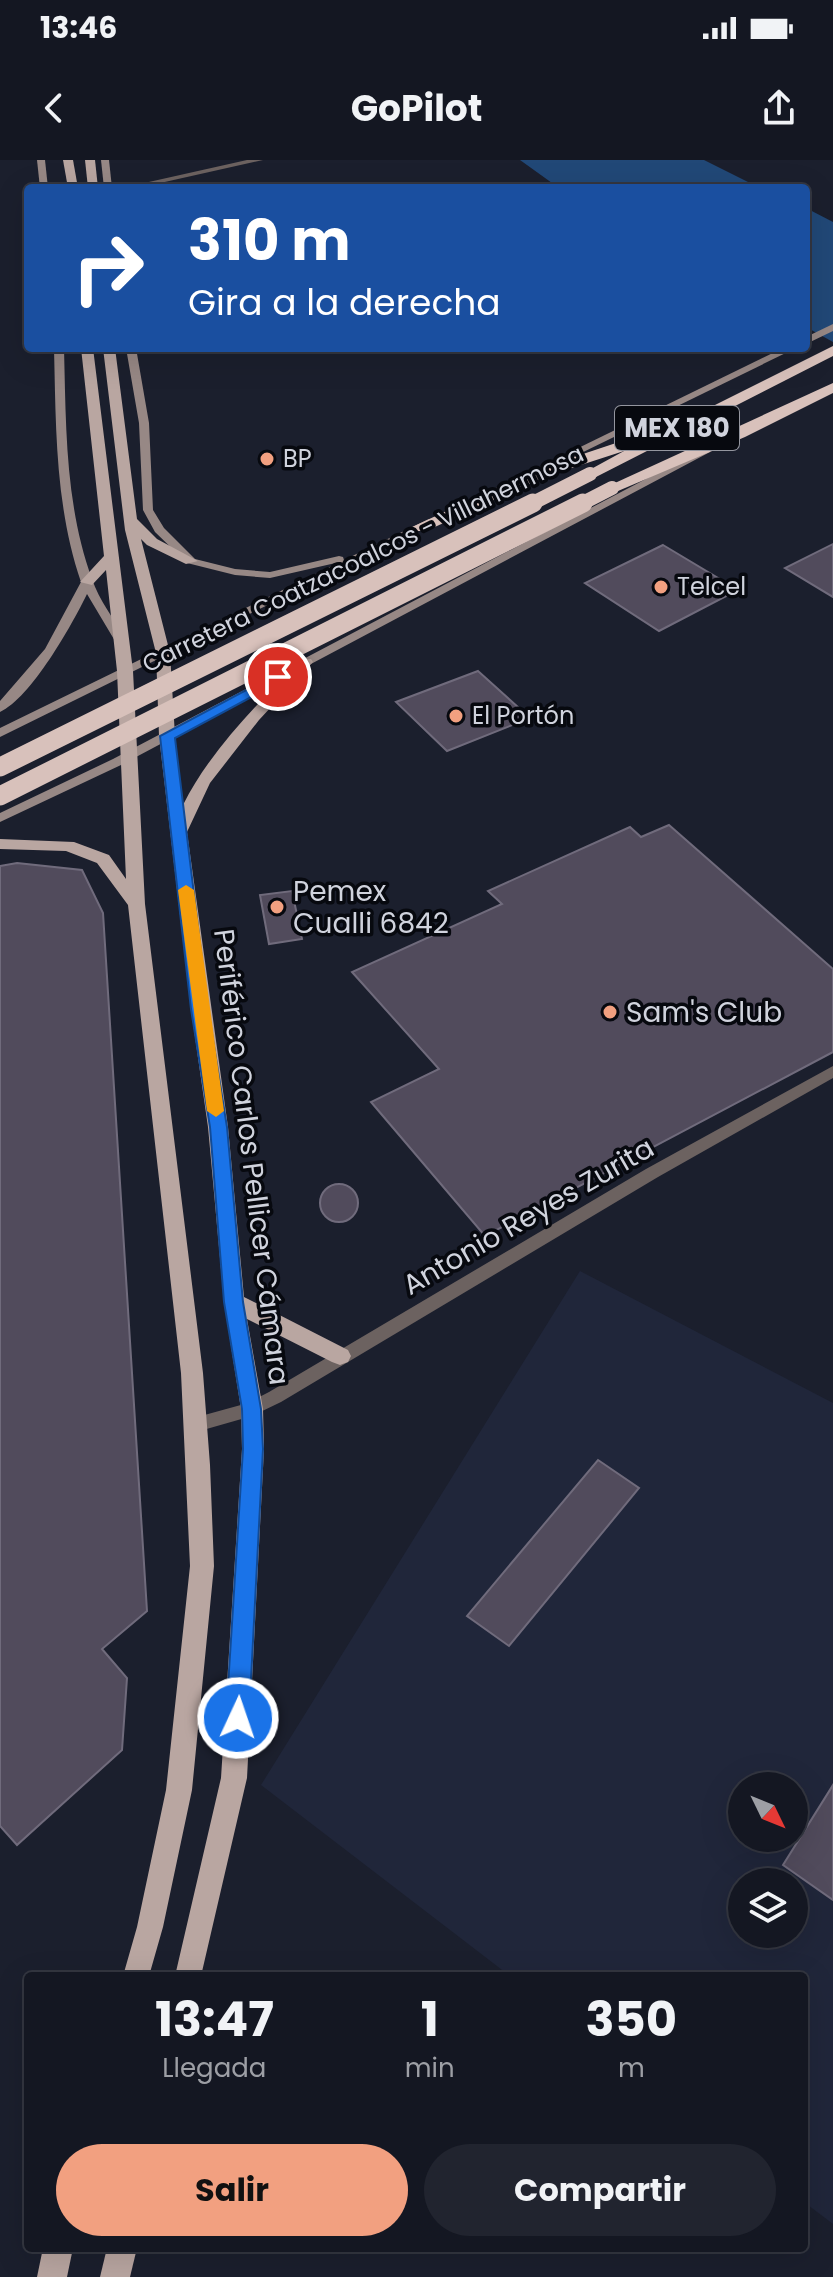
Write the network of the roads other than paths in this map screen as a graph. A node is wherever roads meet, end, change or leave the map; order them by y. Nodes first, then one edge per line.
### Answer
1 (41, 160) edge
2 (68, 160) edge
3 (90, 160) edge
4 (105, 160) edge
5 (259, 160) edge
6 (44, 184) edge
7 (72, 184) edge
8 (93, 184) edge
9 (108, 184) edge
10 (145, 184) edge
11 (833, 327) edge
12 (810, 339) edge
13 (833, 350) edge
14 (59, 352) edge
15 (87, 352) edge
16 (110, 352) edge
17 (132, 352) edge
18 (783, 352) edge
19 (833, 387) edge
20 (667, 433) junction
21 (740, 434) junction
22 (131, 520) junction
23 (420, 527) junction
24 (368, 553) junction
25 (111, 557) junction
26 (191, 561) junction
27 (87, 582) junction
28 (119, 638) junction
29 (163, 653) junction
30 (306, 662) junction
31 (125, 671) junction
32 (0, 708) edge
33 (0, 733) edge
34 (167, 736) junction
35 (128, 756) junction
36 (0, 767) edge
37 (0, 796) edge
38 (0, 818) edge
39 (179, 831) junction
40 (0, 844) edge
41 (136, 904) junction
42 (833, 1071) edge
43 (234, 1302) junction
44 (340, 1356) junction
45 (252, 1409) junction
46 (196, 1424) junction
47 (137, 1972) edge
48 (189, 1972) edge
49 (57, 2252) edge
50 (121, 2252) edge
51 (52, 2277) edge
52 (115, 2277) edge

1 - 6 street
2 - 7 main road
3 - 8 main road
4 - 9 street
5 - 10 street
11 - 12 street
13 - 20 highway, Carretera Coatzacoalcos - Villahermosa / MEX 180
14 - 27 street
15 - 25 main road
16 - 22 main road, Periférico Carlos Pellicer Cámara
17 - 26 street
18 - 23 street
19 - 21 highway, Carretera Coatzacoalcos - Villahermosa / MEX 180
20 - 23 highway
20 - 36 highway, Carretera Coatzacoalcos - Villahermosa / MEX 180, bridge
21 - 30 street
21 - 37 highway, Carretera Coatzacoalcos - Villahermosa / MEX 180, bridge
22 - 26 main road
22 - 29 main road, Periférico Carlos Pellicer Cámara
23 - 24 street
24 - 26 street
24 - 29 street
25 - 27 main road
25 - 28 main road
27 - 28 street
27 - 32 street
28 - 31 main road
29 - 31 street
29 - 34 main road, Periférico Carlos Pellicer Cámara
30 - 34 street
30 - 39 main road
31 - 33 street
31 - 35 main road
34 - 35 street
34 - 39 main road, Periférico Carlos Pellicer Cámara
35 - 38 street
35 - 41 main road
39 - 43 main road, Periférico Carlos Pellicer Cámara
40 - 41 main road
41 - 46 main road
42 - 44 street, Antonio Reyes Zurita
43 - 44 main road
43 - 45 main road, Periférico Carlos Pellicer Cámara
44 - 45 street, Antonio Reyes Zurita
45 - 46 street, Antonio Reyes Zurita
45 - 48 main road, Periférico Carlos Pellicer Cámara
46 - 47 main road
49 - 51 main road
50 - 52 main road

